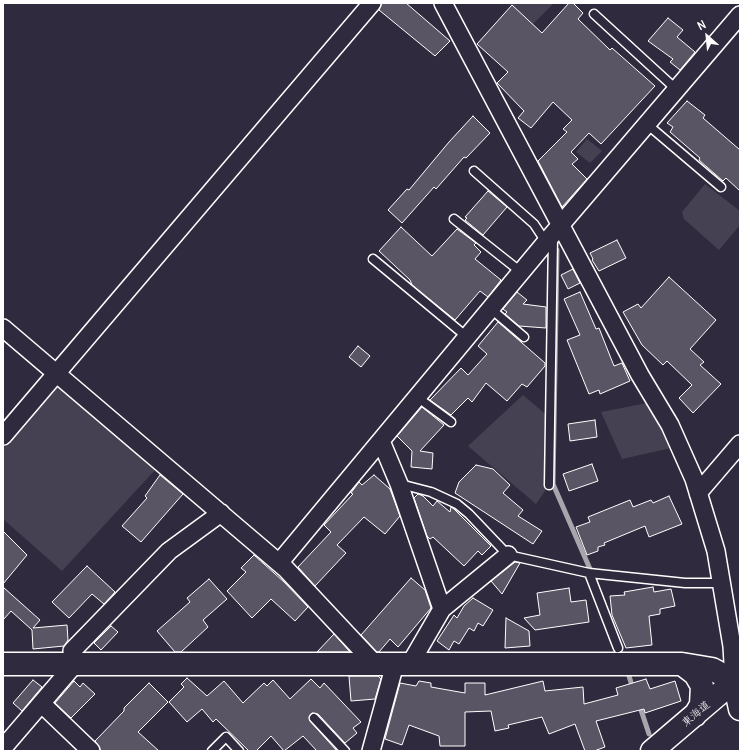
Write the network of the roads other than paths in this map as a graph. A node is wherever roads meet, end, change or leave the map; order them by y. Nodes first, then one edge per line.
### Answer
1 (443, 3) edge
2 (367, 4) edge
3 (594, 14) dead end
4 (740, 15) edge
5 (678, 90) junction
6 (648, 125) junction
7 (474, 171) dead end
8 (721, 187) dead end
9 (454, 219) dead end
10 (553, 234) junction
11 (373, 259) dead end
12 (522, 272) junction
13 (491, 309) junction
14 (3, 328) edge
15 (467, 337) junction
16 (524, 337) dead end
17 (56, 373) junction
18 (417, 397) junction
19 (451, 422) dead end
20 (3, 436) edge
21 (381, 441) junction
22 (740, 444) edge
23 (399, 484) junction
24 (549, 485) dead end
25 (698, 493) junction
26 (221, 513) junction
27 (508, 555) junction
28 (279, 563) junction
29 (589, 573) junction
30 (722, 583) junction
31 (442, 609) junction
32 (618, 648) dead end
33 (3, 664) edge
34 (75, 664) junction
35 (393, 664) junction
36 (682, 664) junction
37 (737, 679) edge
38 (42, 704) junction
39 (740, 709) edge
40 (695, 715) junction
41 (314, 718) dead end
42 (3, 748) edge
43 (91, 751) edge
44 (212, 751) edge
45 (239, 751) edge
46 (345, 751) edge
47 (371, 751) edge
48 (652, 751) edge

1 - 10 street
2 - 17 street
3 - 5 lane
4 - 5 street
5 - 6 street
6 - 8 lane
6 - 10 street
7 - 10 lane
9 - 12 lane
10 - 12 street
10 - 24 lane
10 - 25 street
11 - 15 lane
12 - 13 street
13 - 15 street
13 - 16 lane
14 - 17 street
15 - 18 street
17 - 20 street
17 - 26 street
18 - 19 lane
18 - 21 street
21 - 23 street
21 - 28 street
22 - 25 street
23 - 27 lane
23 - 31 street
25 - 30 street
26 - 28 street
26 - 34 street
27 - 29 lane
27 - 31 street
28 - 35 street
29 - 30 lane
29 - 32 lane
30 - 37 street
31 - 35 street
33 - 34 street
34 - 35 street
34 - 38 street
35 - 36 street
35 - 47 street
36 - 37 street
36 - 40 street
37 - 39 street
37 - 40 street, 東海道
38 - 42 street
38 - 43 street
40 - 48 street, 東海道
41 - 46 lane
44 - 45 lane

